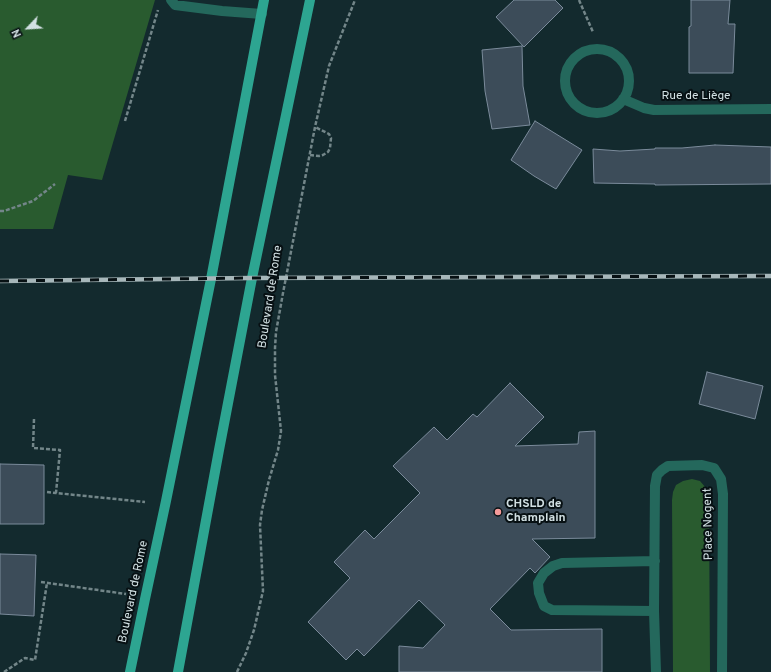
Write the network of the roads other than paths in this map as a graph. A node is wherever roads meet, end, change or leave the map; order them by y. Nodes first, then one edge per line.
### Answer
1 (170, 0) edge
2 (264, 0) edge
3 (310, 0) edge
4 (262, 14) junction
5 (623, 99) junction
6 (771, 109) edge
7 (655, 561) junction
8 (654, 611) junction
9 (130, 672) edge
10 (178, 672) edge
11 (656, 672) edge
12 (722, 672) edge

1 - 4 street
2 - 4 main road, Boulevard de Rome
3 - 10 main road, Boulevard de Rome
4 - 9 main road, Boulevard de Rome
5 - 5 street
5 - 6 street, Rue de Liège
7 - 8 street, Place Nogent
7 - 8 street
7 - 12 street, Place Nogent
8 - 11 street, Place Nogent

